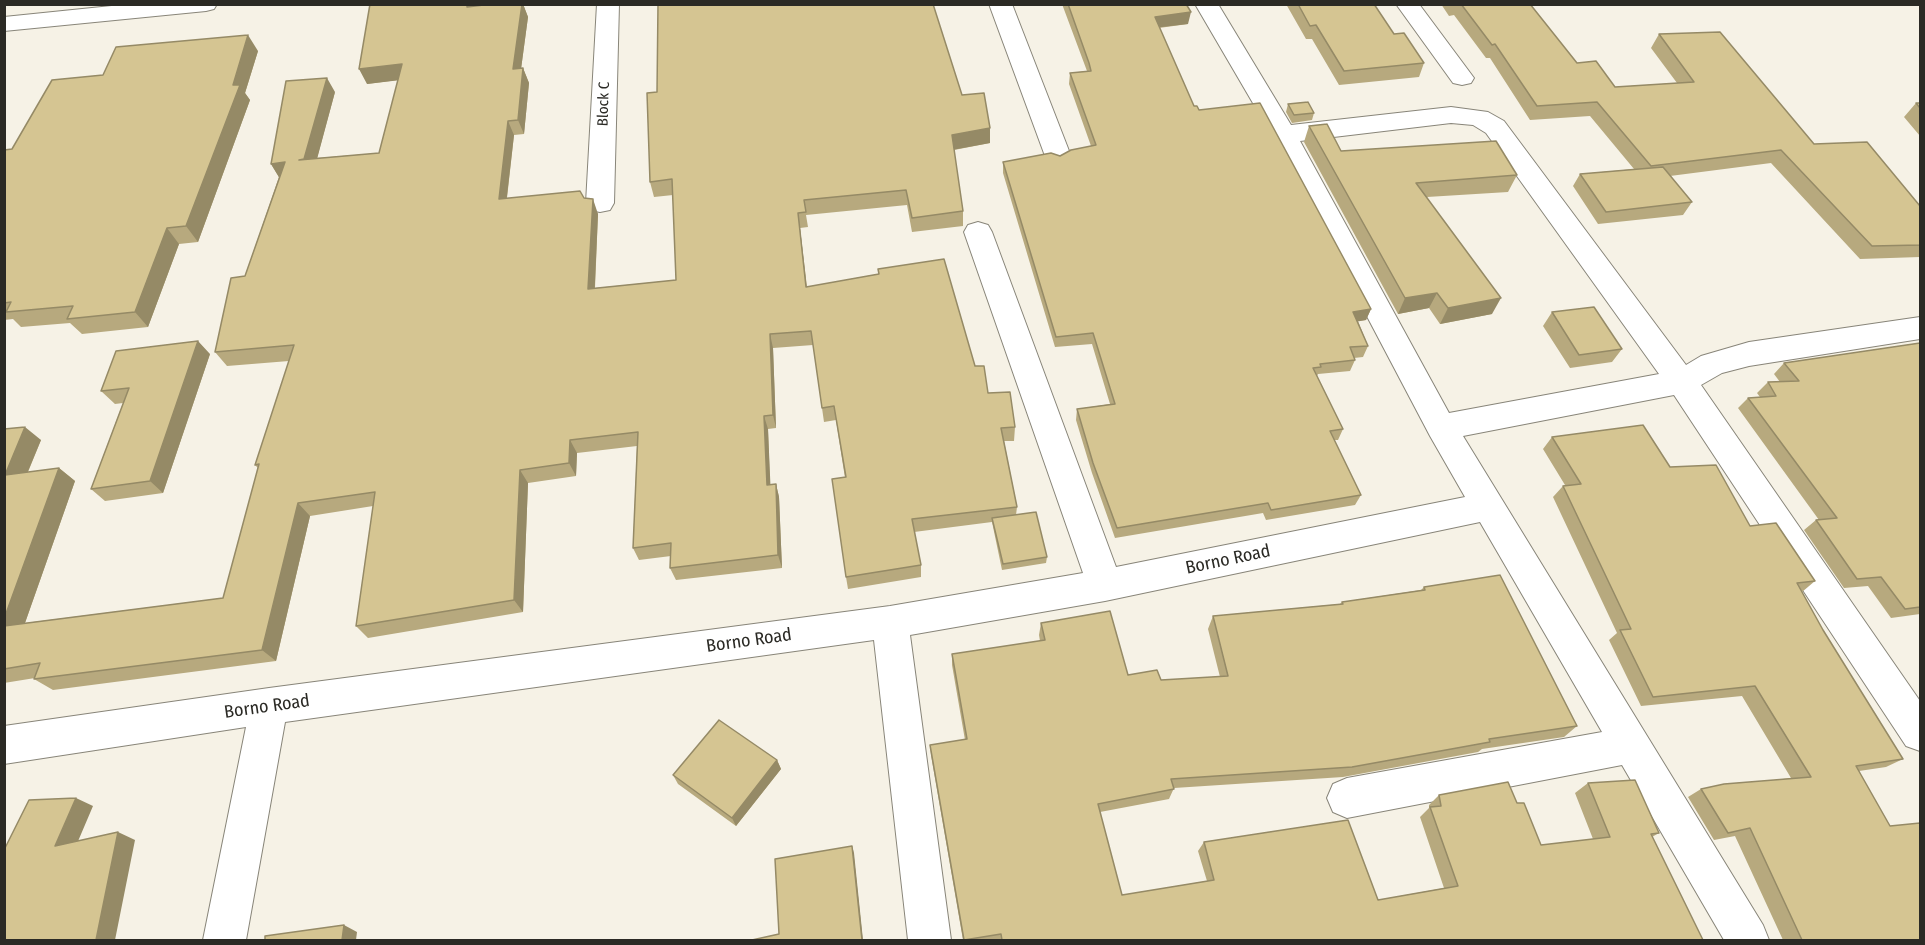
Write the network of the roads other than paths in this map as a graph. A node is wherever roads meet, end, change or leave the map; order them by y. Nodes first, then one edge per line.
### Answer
1 (206, 4) edge
2 (608, 4) edge
3 (1000, 4) edge
4 (1206, 4) edge
5 (1407, 4) edge
6 (4, 24) edge
7 (1462, 78) dead end
8 (1284, 134) junction
9 (1058, 156) edge
10 (600, 203) dead end
11 (978, 232) dead end
12 (1920, 328) edge
13 (1682, 382) junction
14 (1441, 427) junction
15 (1488, 506) junction
16 (1105, 585) junction
17 (890, 622) junction
18 (269, 706) junction
19 (1920, 733) edge
20 (4, 745) edge
21 (1631, 745) junction
22 (1347, 798) dead end
23 (225, 940) edge
24 (930, 940) edge
25 (1748, 940) edge

1 - 6 street
2 - 10 street, Block C
3 - 9 street
4 - 8 street
5 - 7 street
8 - 13 street
8 - 14 street
11 - 16 street
12 - 13 street
13 - 14 street
13 - 19 street
14 - 15 street
15 - 16 street, Borno Road
15 - 21 street
16 - 17 street, Borno Road
17 - 18 street, Borno Road
17 - 24 street
18 - 20 street, Borno Road
18 - 23 street
21 - 22 street
21 - 25 street

